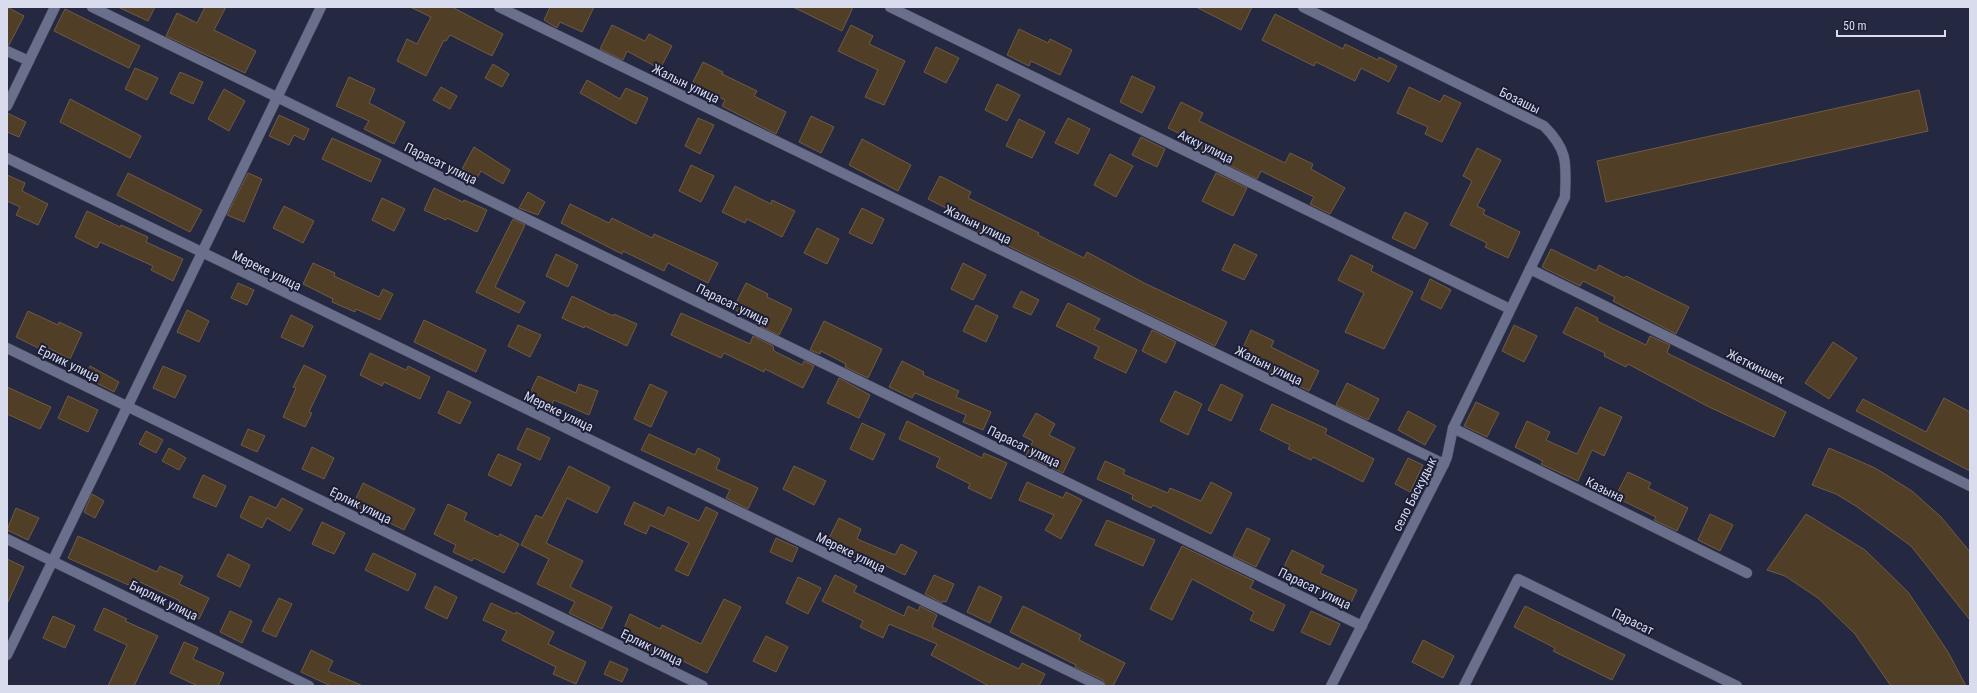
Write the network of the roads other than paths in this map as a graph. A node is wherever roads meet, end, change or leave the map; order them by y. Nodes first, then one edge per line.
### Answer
1 (55, 7) edge
2 (92, 7) edge
3 (321, 7) edge
4 (499, 7) edge
5 (890, 7) edge
6 (1303, 7) edge
7 (7, 51) edge
8 (29, 61) junction
9 (278, 97) junction
10 (7, 106) edge
11 (7, 158) edge
12 (202, 253) junction
13 (1530, 269) junction
14 (1510, 309) junction
15 (7, 348) edge
16 (128, 406) junction
17 (1453, 428) junction
18 (1444, 464) junction
19 (1970, 486) edge
20 (7, 539) edge
21 (53, 560) junction
22 (1747, 573) dead end
23 (1362, 626) junction
24 (7, 655) edge
25 (309, 686) edge
26 (703, 686) edge
27 (1100, 686) edge
28 (1331, 686) edge
29 (1464, 686) edge
30 (1737, 686) edge

1 - 8 street
2 - 9 street, Парасат улица
3 - 9 street
4 - 18 street, Жалын улица
5 - 14 street, Акку улица
6 - 13 street, Бозашы
7 - 8 street
8 - 10 street
9 - 12 street
9 - 23 street, Парасат улица
11 - 12 street, Мереке улица
12 - 16 street
12 - 27 street, Мереке улица
13 - 14 street, Бозашы
13 - 19 street, Жеткиншек
14 - 17 street, село Баскудык
15 - 16 street, Ерлик улица
16 - 21 street
16 - 26 street, Ерлик улица
17 - 18 street, село Баскудык
17 - 22 street, Казына
18 - 23 street, село Баскудык
20 - 21 street, Бирлик улица
21 - 24 street
21 - 25 street, Бирлик улица
23 - 28 street, село Баскудык
29 - 30 street, Парасат

